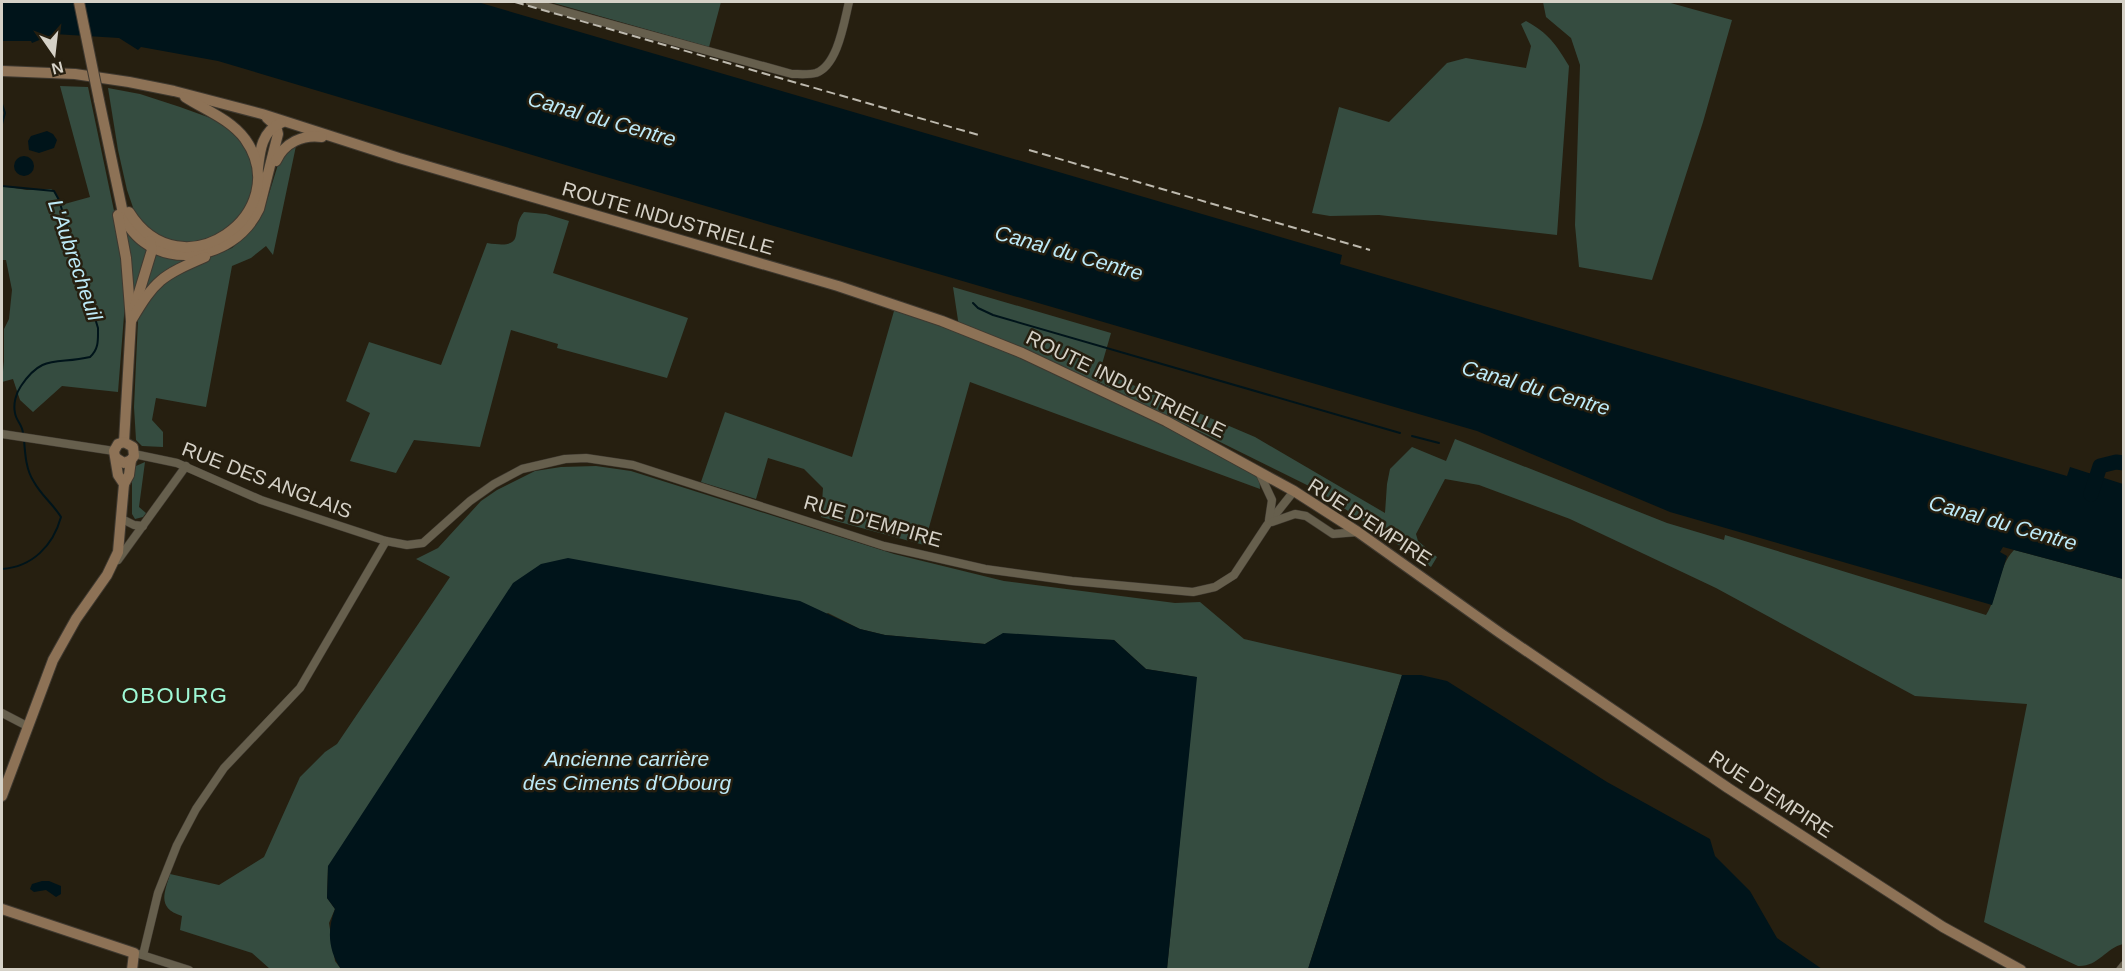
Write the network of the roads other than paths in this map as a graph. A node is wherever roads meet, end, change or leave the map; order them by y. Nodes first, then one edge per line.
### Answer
1 (79, 2) edge
2 (530, 2) edge
3 (849, 2) edge
4 (2, 71) edge
5 (174, 91) junction
6 (262, 114) junction
7 (287, 122) junction
8 (276, 126) junction
9 (340, 140) junction
10 (111, 159) junction
11 (257, 174) junction
12 (115, 179) junction
13 (259, 209) junction
14 (146, 234) junction
15 (152, 246) junction
16 (221, 248) junction
17 (131, 321) junction
18 (2, 434) edge
19 (124, 442) junction
20 (115, 455) junction
21 (132, 457) junction
22 (186, 466) junction
23 (1259, 471) junction
24 (124, 484) junction
25 (1294, 491) junction
26 (122, 519) junction
27 (1268, 525) junction
28 (143, 526) junction
29 (1358, 532) junction
30 (386, 541) junction
31 (107, 575) junction
32 (2, 713) edge
33 (27, 726) junction
34 (2, 796) edge
35 (2, 909) edge
36 (138, 954) junction
37 (2124, 965) edge
38 (132, 969) edge
39 (189, 969) edge
40 (2021, 969) edge
41 (2120, 969) edge

1 - 10 main road, bridge
2 - 3 street
4 - 5 main road, ROUTE INDUSTRIELLE
5 - 6 main road, ROUTE INDUSTRIELLE
5 - 11 main road
6 - 7 main road, ROUTE INDUSTRIELLE
6 - 8 main road
7 - 8 main road
7 - 9 main road, ROUTE INDUSTRIELLE
8 - 11 main road
8 - 13 main road
9 - 13 main road
9 - 23 main road, ROUTE INDUSTRIELLE
10 - 12 main road
10 - 17 main road
11 - 14 main road
12 - 14 main road
12 - 15 main road
13 - 16 main road
14 - 15 main road
15 - 16 main road
15 - 17 main road
16 - 17 main road
17 - 19 main road
18 - 20 street
19 - 20 main road
19 - 21 main road
20 - 21 main road
20 - 24 main road
21 - 22 street, RUE DES ANGLAIS
21 - 24 main road
22 - 28 street
22 - 30 street, RUE DES ANGLAIS
23 - 25 main road, ROUTE INDUSTRIELLE
23 - 27 street
24 - 26 main road
25 - 27 street, RUE D'EMPIRE
25 - 29 main road, RUE D'EMPIRE
26 - 28 street
26 - 31 main road
27 - 29 street
27 - 30 street, RUE D'EMPIRE
28 - 31 street
29 - 40 main road, RUE D'EMPIRE
30 - 36 street
31 - 33 main road
32 - 33 street
33 - 34 main road
35 - 36 main road
36 - 38 main road
36 - 39 street
37 - 41 street

